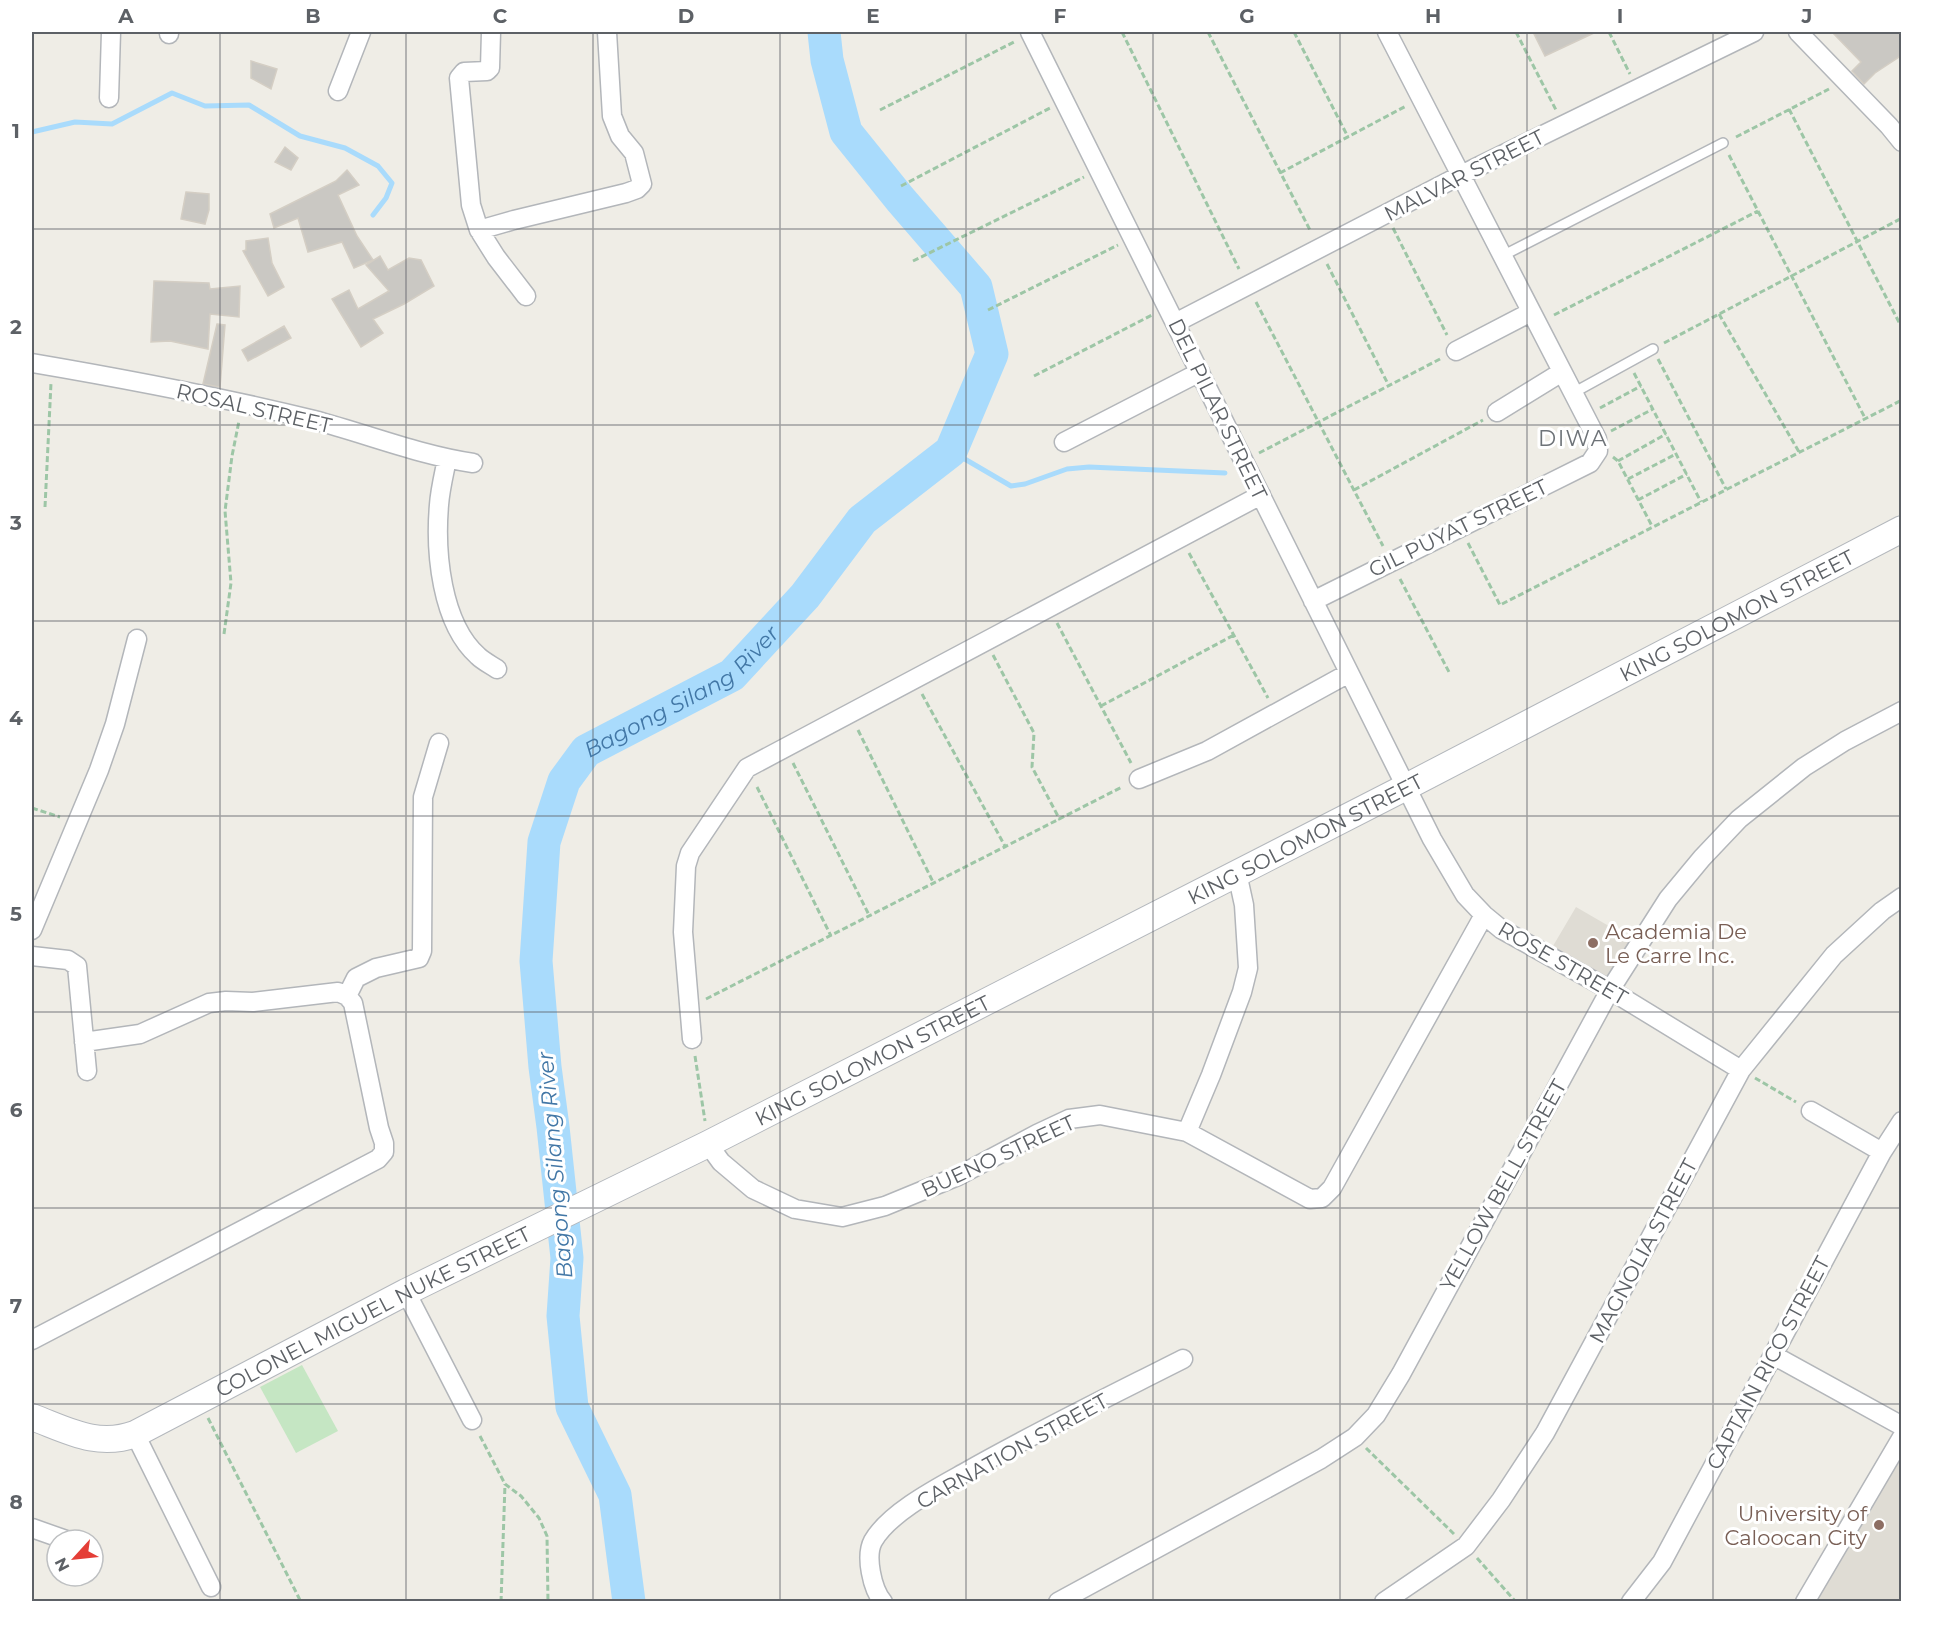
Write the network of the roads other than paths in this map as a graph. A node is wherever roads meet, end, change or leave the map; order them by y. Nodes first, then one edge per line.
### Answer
1 (111, 32) edge
2 (361, 32) edge
3 (491, 32) edge
4 (607, 32) edge
5 (1031, 32) edge
6 (1387, 32) edge
7 (1754, 32) edge
8 (1798, 32) edge
9 (338, 91) dead end
10 (109, 98) dead end
11 (1895, 121) edge
12 (1902, 142) edge
13 (1723, 144) road end
14 (1461, 175) junction
15 (479, 230) junction
16 (1502, 256) junction
17 (526, 296) dead end
18 (1171, 315) junction
19 (1534, 318) junction
20 (1653, 349) road end
21 (1456, 351) road end
22 (32, 363) edge
23 (1200, 372) junction
24 (1562, 372) junction
25 (1573, 393) junction
26 (1497, 412) road end
27 (1064, 442) dead end
28 (447, 459) junction
29 (473, 463) dead end
30 (1261, 495) junction
31 (1902, 529) edge
32 (1313, 601) junction
33 (137, 639) dead end
34 (497, 669) dead end
35 (1349, 673) junction
36 (1902, 711) edge
37 (439, 743) dead end
38 (1139, 779) road end
39 (1406, 787) junction
40 (1237, 873) junction
41 (1902, 897) edge
42 (1484, 915) junction
43 (32, 930) edge
44 (32, 956) edge
45 (1610, 990) junction
46 (347, 996) junction
47 (692, 1040) road end
48 (84, 1042) junction
49 (1741, 1070) junction
50 (87, 1071) dead end
51 (1811, 1112) road end
52 (1902, 1121) edge
53 (1187, 1132) junction
54 (708, 1143) junction
55 (1882, 1152) junction
56 (406, 1292) junction
57 (32, 1340) edge
58 (1773, 1355) junction
59 (1183, 1359) dead end
60 (32, 1417) edge
61 (472, 1420) road end
62 (1902, 1426) edge
63 (135, 1434) junction
64 (1902, 1437) edge
65 (211, 1587) dead end
66 (883, 1602) edge
67 (1058, 1602) edge
68 (1384, 1602) edge
69 (1631, 1602) edge
70 (1805, 1602) edge

1 - 10 street
2 - 9 street
3 - 15 street
4 - 15 street
5 - 18 street, DEL PILAR STREET
6 - 14 street
7 - 14 street, MALVAR STREET
8 - 11 street
11 - 12 street
13 - 16 lane
14 - 16 street
14 - 18 street, MALVAR STREET
15 - 17 street
16 - 19 street
18 - 23 street, DEL PILAR STREET
19 - 21 street
19 - 24 street
20 - 25 lane
22 - 28 street, ROSAL STREET
23 - 27 street
23 - 30 street, DEL PILAR STREET
24 - 25 street
24 - 26 street
25 - 32 street, GIL PUYAT STREET
28 - 29 street, ROSAL STREET
28 - 34 street
30 - 32 street, DEL PILAR STREET
30 - 47 street
31 - 39 street, KING SOLOMON STREET
32 - 35 street, DEL PILAR STREET
33 - 43 street
35 - 38 street
35 - 39 street, DEL PILAR STREET
36 - 45 street, YELLOW BELL STREET
37 - 46 street
39 - 40 street, KING SOLOMON STREET
39 - 42 street, ROSE STREET
40 - 53 street
40 - 54 street, KING SOLOMON STREET
41 - 49 street, MAGNOLIA STREET
42 - 45 street, ROSE STREET
42 - 53 street, BUENO STREET
44 - 48 street
45 - 49 street, ROSE STREET
45 - 67 street, YELLOW BELL STREET
46 - 48 street
46 - 57 street
48 - 50 street
49 - 68 street, MAGNOLIA STREET
51 - 55 street
52 - 55 street, CAPTAIN RICO STREET
53 - 54 street, BUENO STREET
54 - 56 street, COLONEL MIGUEL NUKE STREET
55 - 58 street, CAPTAIN RICO STREET
56 - 61 street
56 - 63 street, COLONEL MIGUEL NUKE STREET
58 - 62 street
58 - 69 street, CAPTAIN RICO STREET
59 - 66 street, CARNATION STREET
60 - 63 street, COLONEL MIGUEL NUKE STREET
63 - 65 street
64 - 70 street

